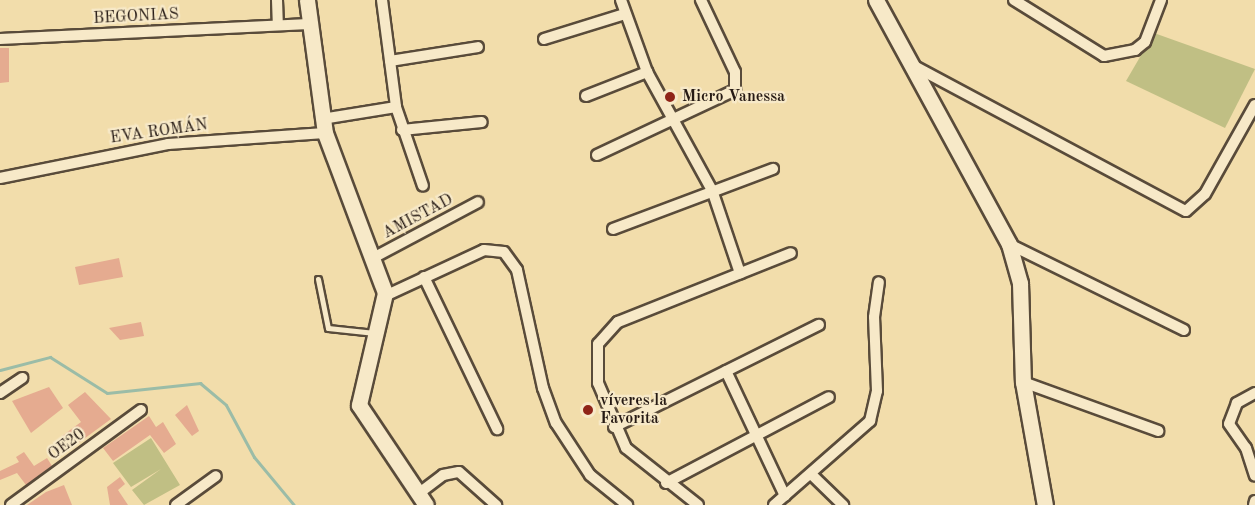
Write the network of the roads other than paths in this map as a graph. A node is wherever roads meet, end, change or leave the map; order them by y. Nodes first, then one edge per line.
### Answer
1 (277, 0) edge
2 (307, 0) edge
3 (382, 0) edge
4 (621, 0) edge
5 (701, 0) edge
6 (876, 0) edge
7 (1014, 0) edge
8 (1161, 0) edge
9 (625, 14) junction
10 (309, 24) junction
11 (278, 25) junction
12 (0, 39) edge
13 (544, 39) dead end
14 (478, 47) dead end
15 (390, 61) junction
16 (914, 66) junction
17 (647, 72) junction
18 (586, 96) dead end
19 (1255, 105) edge
20 (396, 107) junction
21 (674, 117) junction
22 (482, 122) dead end
23 (324, 126) junction
24 (402, 130) junction
25 (597, 155) dead end
26 (774, 169) dead end
27 (0, 178) edge
28 (423, 186) dead end
29 (712, 190) junction
30 (478, 202) dead end
31 (613, 229) dead end
32 (1009, 244) junction
33 (791, 253) dead end
34 (371, 259) junction
35 (740, 273) junction
36 (424, 277) junction
37 (318, 279) dead end
38 (879, 282) dead end
39 (385, 296) junction
40 (819, 325) dead end
41 (1184, 330) dead end
42 (377, 333) junction
43 (726, 371) junction
44 (22, 378) dead end
45 (1023, 382) junction
46 (0, 393) edge
47 (1255, 393) edge
48 (829, 398) dead end
49 (141, 410) dead end
50 (614, 427) junction
51 (497, 429) dead end
52 (1158, 431) dead end
53 (755, 432) junction
54 (811, 474) junction
55 (216, 476) dead end
56 (1255, 476) edge
57 (666, 483) junction
58 (785, 496) junction
59 (422, 500) edge
60 (11, 505) edge
61 (176, 505) edge
62 (495, 505) edge
63 (627, 505) edge
64 (698, 505) edge
65 (774, 505) edge
66 (843, 505) edge
67 (1045, 505) edge

1 - 11 street
2 - 10 street
3 - 15 street
4 - 9 street
5 - 21 street
6 - 16 street
7 - 8 street
9 - 13 street
9 - 17 street
10 - 11 street, BEGONIAS
10 - 23 street
11 - 12 street, BEGONIAS
14 - 15 street
15 - 20 street
16 - 19 street
16 - 32 street
17 - 18 street
17 - 21 street
20 - 23 street, EVA ROMÁN
20 - 24 street
21 - 25 street
21 - 29 street
22 - 24 street
23 - 27 street, EVA ROMÁN
23 - 34 street
24 - 28 street
26 - 29 street
29 - 31 street
29 - 35 street
30 - 34 street, AMISTAD
32 - 41 street
32 - 45 street
33 - 35 street
34 - 39 street
35 - 50 street
36 - 39 street
36 - 51 street
36 - 63 street
37 - 42 lane
38 - 54 street
39 - 42 street
40 - 43 street
42 - 59 street
43 - 50 street
43 - 53 street
44 - 46 street
45 - 52 street
45 - 67 street
47 - 56 street
48 - 53 street
49 - 60 street, OE20
50 - 57 street
53 - 57 street
53 - 58 street
54 - 58 street
54 - 66 street
55 - 61 street
57 - 64 street
58 - 65 street
59 - 62 street

